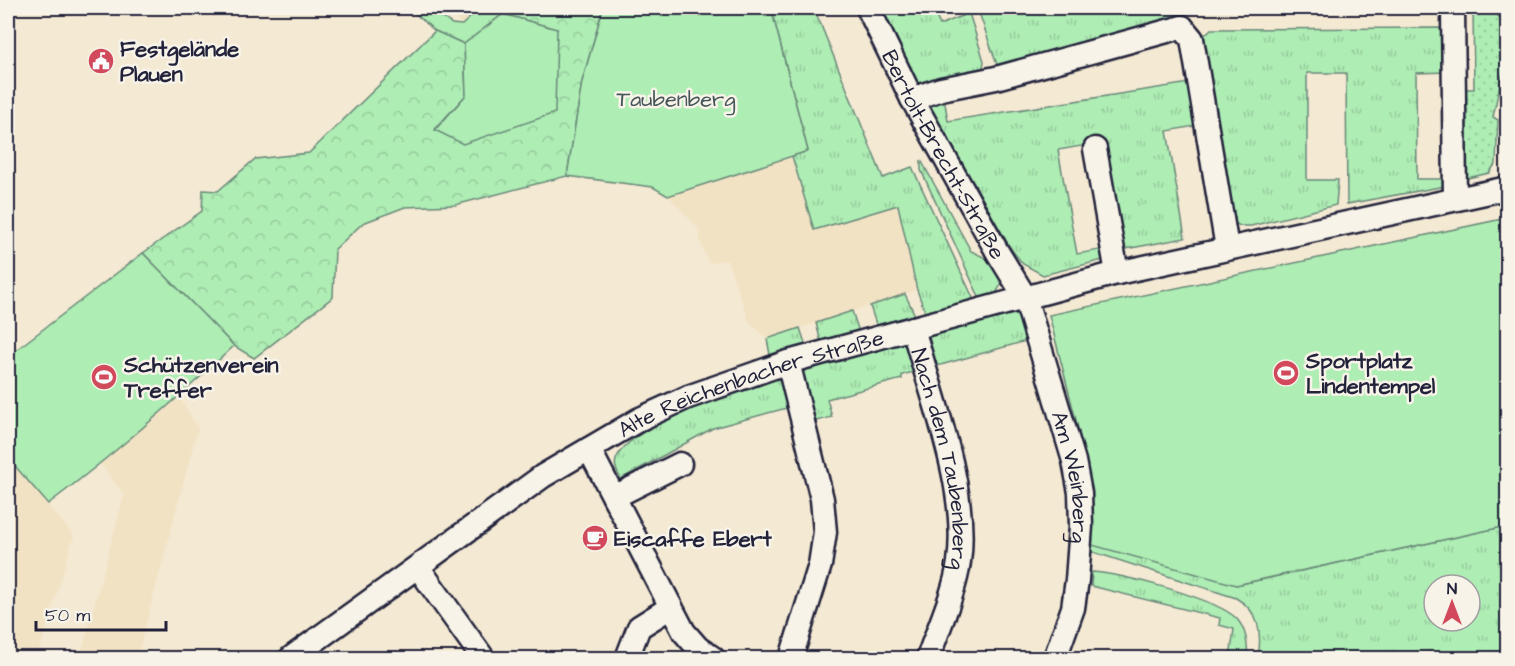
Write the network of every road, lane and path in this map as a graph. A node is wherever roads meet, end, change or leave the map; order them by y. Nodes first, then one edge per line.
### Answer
1 (868, 8) edge
2 (1453, 8) edge
3 (1181, 17) edge
4 (912, 99) junction
5 (1095, 149) dead end
6 (1508, 188) edge
7 (1455, 198) junction
8 (1227, 248) junction
9 (1117, 273) junction
10 (1025, 297) junction
11 (914, 328) junction
12 (788, 362) junction
13 (589, 449) junction
14 (680, 464) dead end
15 (614, 497) junction
16 (418, 567) junction
17 (672, 608) junction
18 (291, 658) edge
19 (483, 658) edge
20 (627, 658) edge
21 (713, 658) edge
22 (791, 658) edge
23 (928, 658) edge
24 (1056, 658) edge

1 - 4 street, Bertolt-Brecht-Straße
2 - 7 street
3 - 4 street
3 - 8 street
4 - 10 street, Bertolt-Brecht-Straße
5 - 9 street
6 - 7 street, Alte Reichenbacher Straße
7 - 8 street, Alte Reichenbacher Straße
8 - 9 street, Alte Reichenbacher Straße
9 - 10 street, Alte Reichenbacher Straße
10 - 11 street, Alte Reichenbacher Straße
10 - 24 street, Am Weinberg
11 - 12 street, Alte Reichenbacher Straße
11 - 23 street, Nach dem Taubenberg
12 - 13 street, Alte Reichenbacher Straße
12 - 22 street
13 - 15 street
13 - 16 street, Alte Reichenbacher Straße
14 - 15 street
15 - 17 street
16 - 18 street, Alte Reichenbacher Straße
16 - 19 street
17 - 20 street
17 - 21 street

